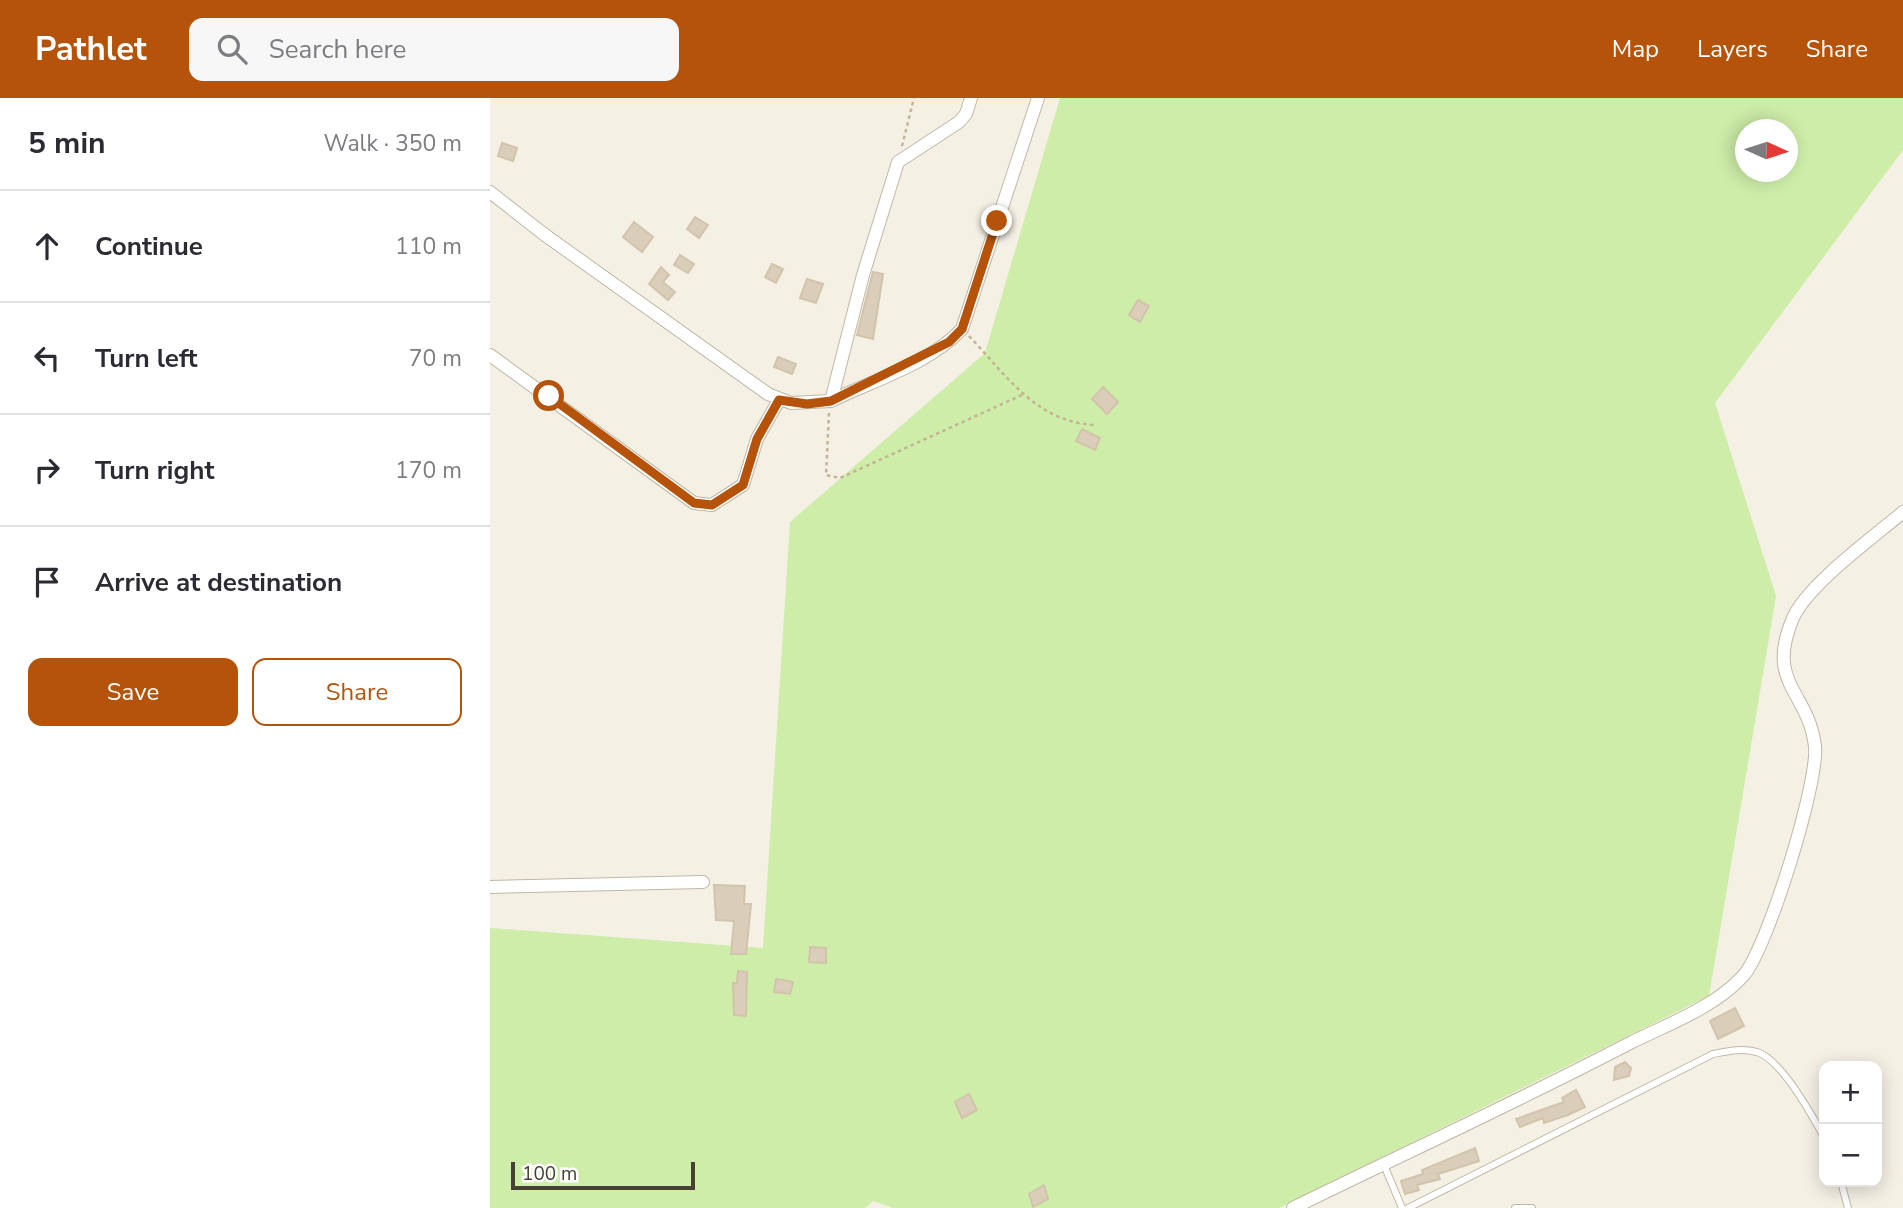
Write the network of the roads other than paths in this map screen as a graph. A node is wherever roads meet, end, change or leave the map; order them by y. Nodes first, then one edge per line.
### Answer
1 (971, 98) edge
2 (1038, 98) edge
3 (490, 192) edge
4 (490, 355) edge
5 (779, 400) junction
6 (831, 401) junction
7 (1903, 512) edge
8 (703, 882) dead end
9 (490, 887) edge
10 (1819, 1128) edge
11 (1383, 1163) junction
12 (1842, 1187) edge
13 (1293, 1208) edge
14 (1402, 1208) edge
15 (1408, 1208) edge
16 (1515, 1208) edge
17 (1532, 1208) edge
18 (1848, 1208) edge

1 - 6 street
2 - 6 street
3 - 5 street
4 - 5 street
5 - 6 street
7 - 11 street
8 - 9 street
10 - 15 lane
11 - 13 street
11 - 14 lane
12 - 18 lane
16 - 17 lane

